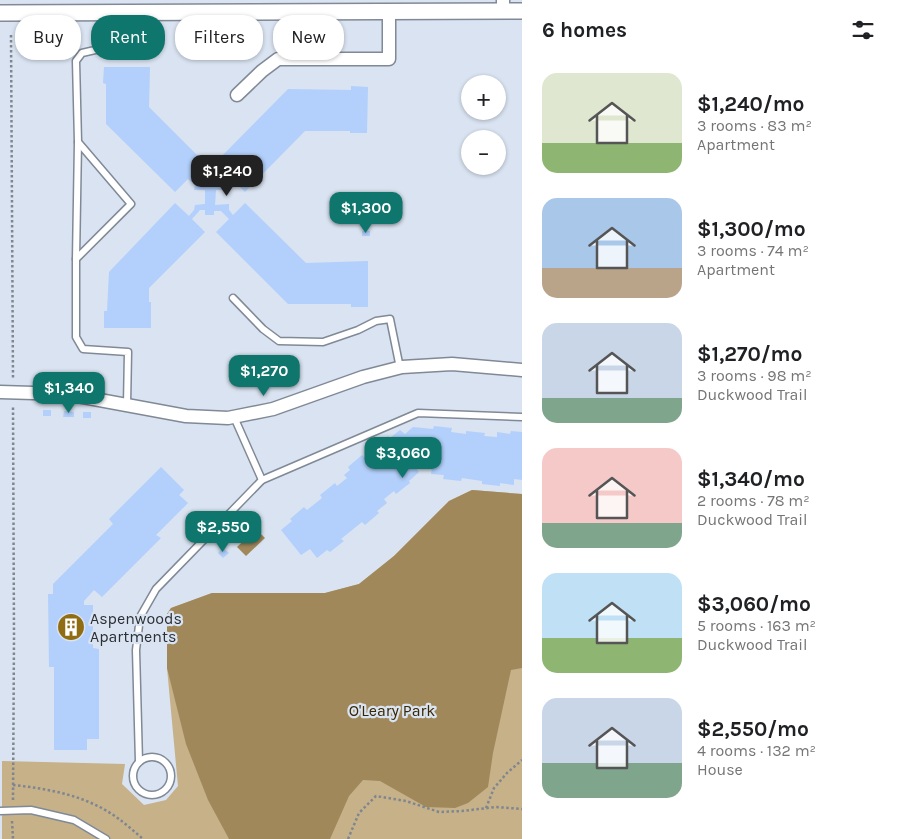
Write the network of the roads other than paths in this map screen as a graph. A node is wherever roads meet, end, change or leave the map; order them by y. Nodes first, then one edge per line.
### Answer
1 (503, 5) edge
2 (389, 11) junction
3 (522, 11) edge
4 (129, 12) junction
5 (0, 13) edge
6 (237, 95) dead end
7 (78, 142) junction
8 (76, 259) junction
9 (233, 298) dead end
10 (400, 368) junction
11 (522, 370) edge
12 (6, 392) edge
13 (127, 405) junction
14 (234, 417) junction
15 (522, 417) edge
16 (262, 480) junction
17 (139, 762) junction
18 (0, 811) edge
19 (106, 839) edge

1 - 2 street
1 - 3 street
2 - 4 street
2 - 6 street
4 - 5 street
4 - 7 lane
7 - 8 lane
7 - 8 lane
8 - 13 lane
9 - 10 lane
10 - 11 street
10 - 14 street
12 - 13 street
13 - 14 street
14 - 16 lane
15 - 16 lane
16 - 17 lane
17 - 17 lane
18 - 19 lane

